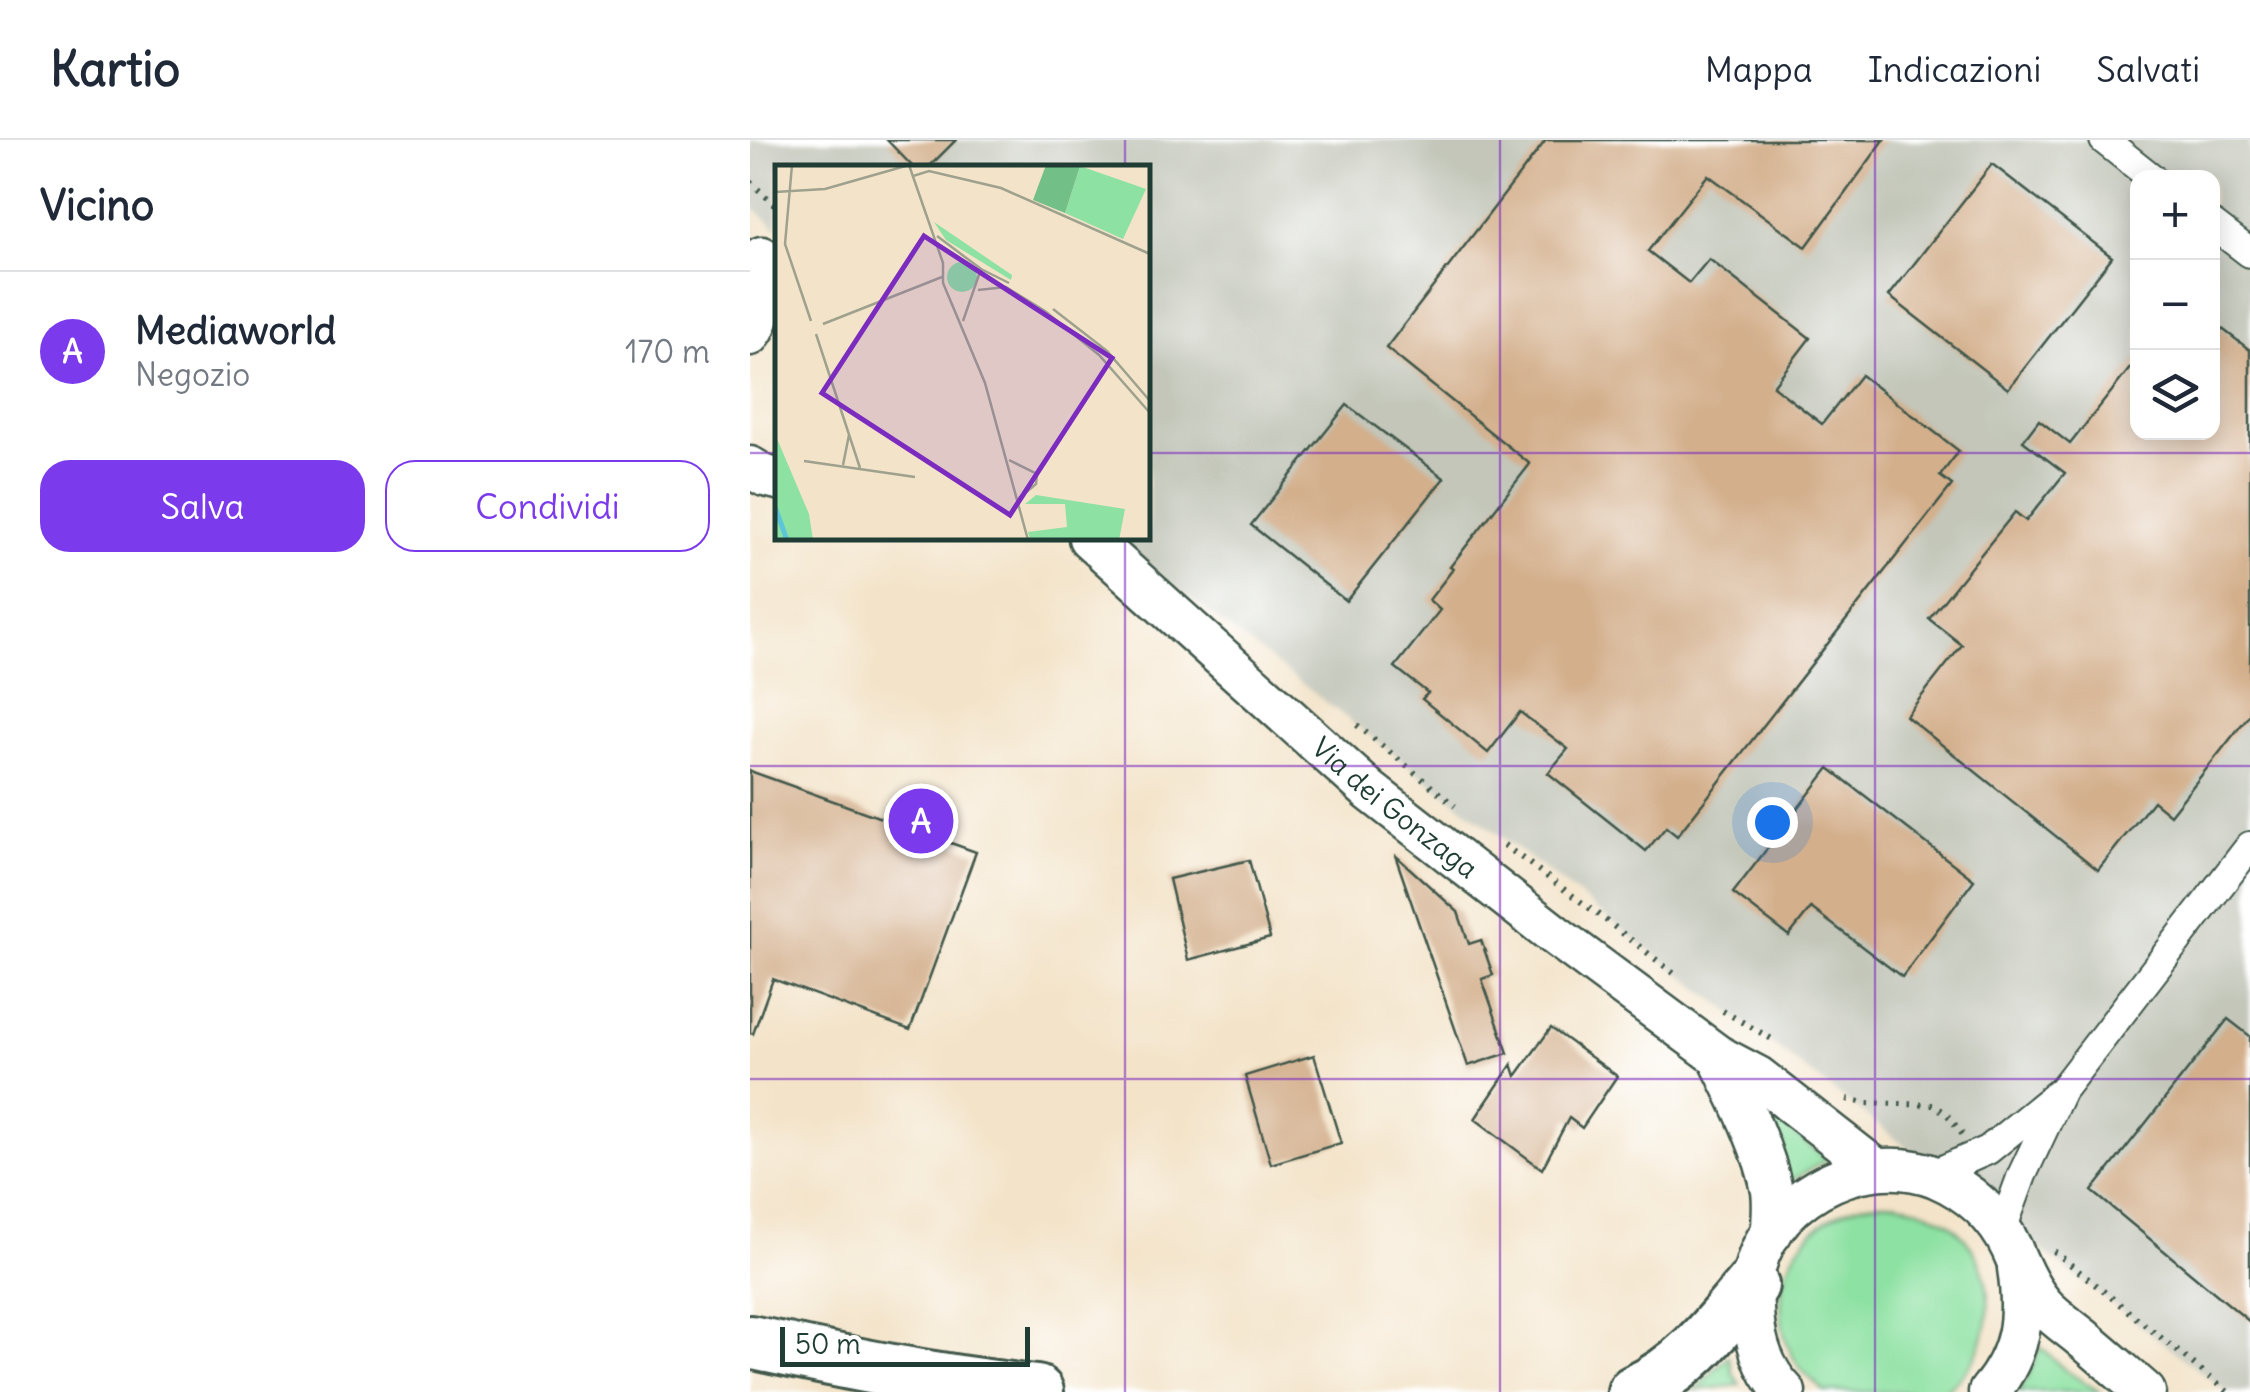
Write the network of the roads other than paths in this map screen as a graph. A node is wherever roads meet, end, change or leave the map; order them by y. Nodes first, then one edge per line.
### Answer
1 (2104, 140) edge
2 (2142, 170) edge
3 (2220, 230) edge
4 (2250, 254) edge
5 (763, 257) edge
6 (775, 327) edge
7 (750, 339) edge
8 (750, 467) edge
9 (775, 478) edge
10 (1091, 540) edge
11 (2250, 846) edge
12 (1718, 1056) junction
13 (2062, 1090) junction
14 (1876, 1169) junction
15 (1931, 1175) junction
16 (1772, 1232) junction
17 (2020, 1246) junction
18 (1752, 1284) junction
19 (750, 1342) edge
20 (1037, 1392) edge
21 (1634, 1392) edge
22 (1785, 1392) edge
23 (1990, 1392) edge
24 (2145, 1392) edge

1 - 2 street
3 - 4 street
5 - 7 main road
6 - 7 main road
8 - 9 main road
10 - 12 main road, Via dei Gonzaga
11 - 13 street
12 - 14 main road, Via dei Gonzaga
12 - 16 main road, Via dei Gonzaga
13 - 15 street
13 - 17 street
14 - 15 main road, Via dei Gonzaga
14 - 16 main road, Via dei Gonzaga
15 - 17 main road, Via dei Gonzaga
16 - 18 main road, Via dei Gonzaga
17 - 23 main road
17 - 24 main road, Via dei Gonzaga
18 - 21 highway
18 - 22 main road, Via dei Gonzaga
19 - 20 highway

